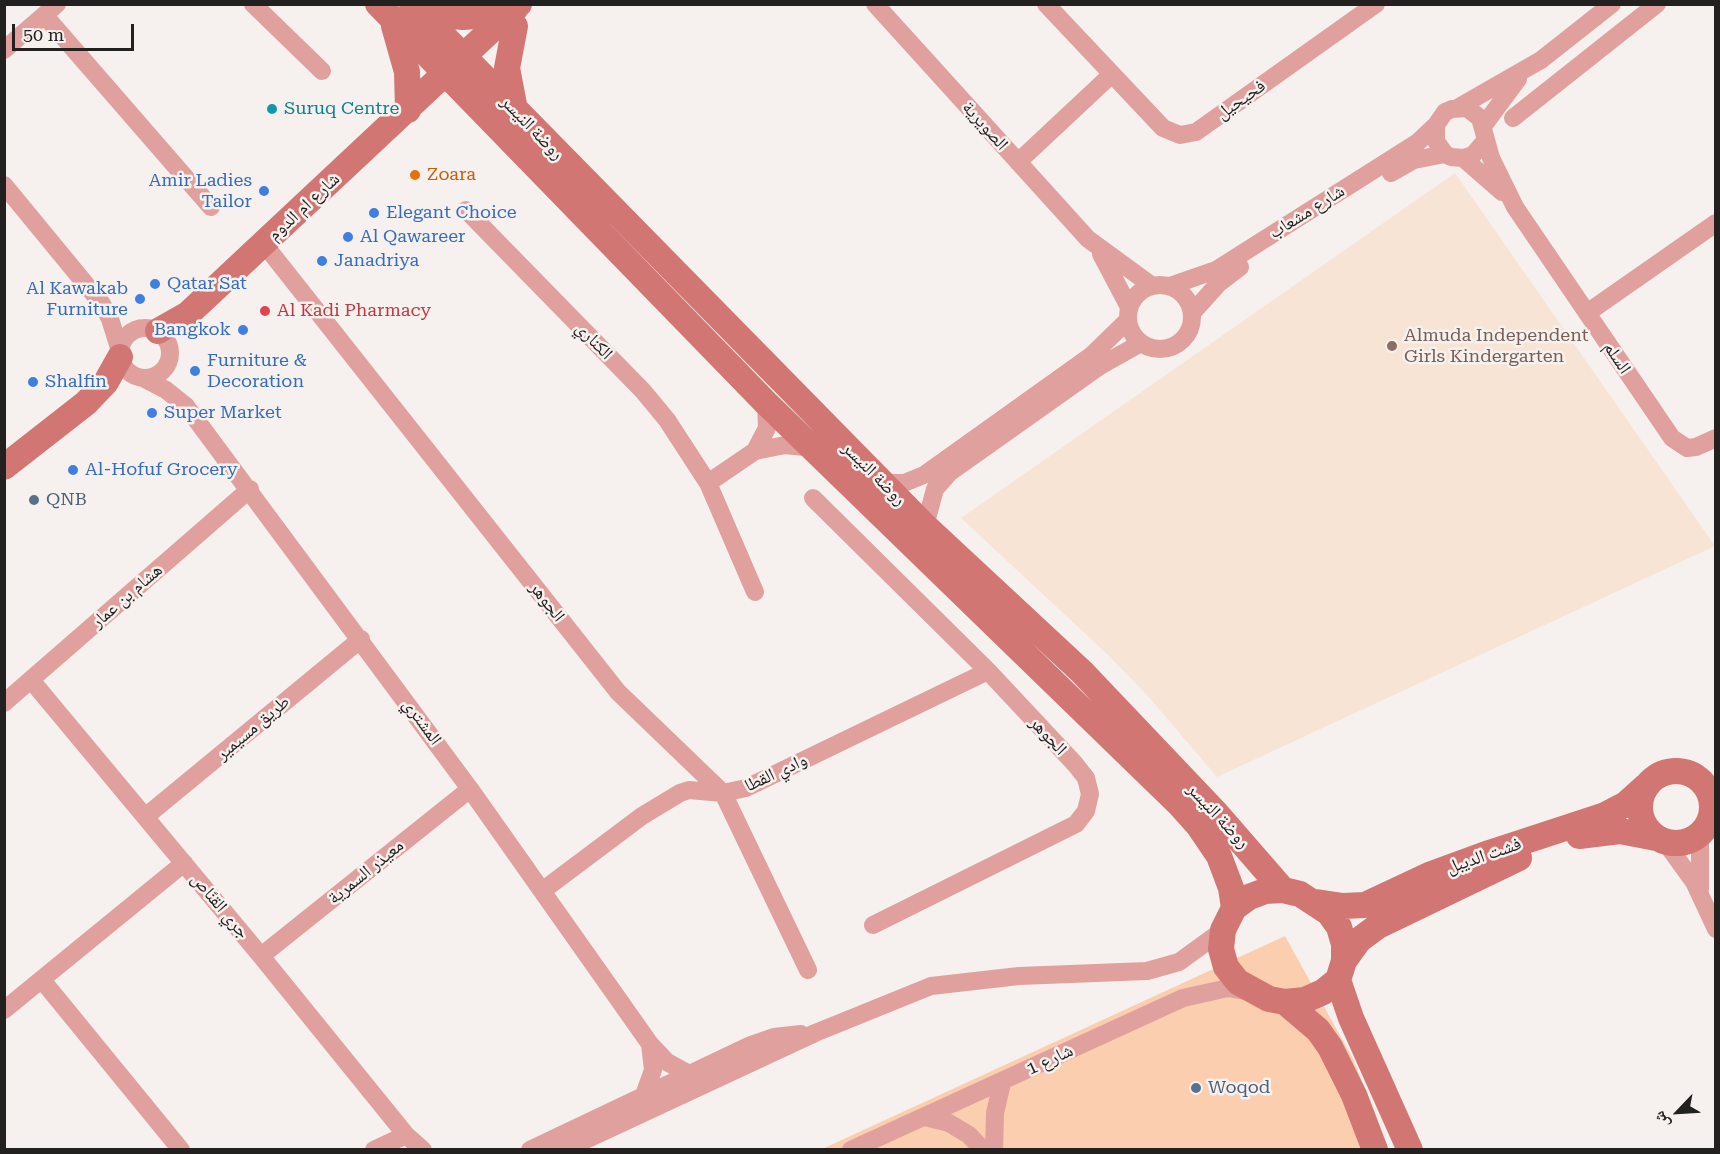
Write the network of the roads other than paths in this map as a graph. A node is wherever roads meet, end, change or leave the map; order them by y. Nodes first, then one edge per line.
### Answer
1 (253, 4) edge
2 (413, 4) edge
3 (875, 4) edge
4 (1046, 4) edge
5 (1376, 4) edge
6 (1612, 4) edge
7 (1657, 4) edge
8 (51, 10) edge
9 (383, 10) edge
10 (522, 11) edge
11 (4, 50) edge
12 (1541, 60) junction
13 (468, 61) junction
14 (1524, 70) junction
15 (322, 71) dead end
16 (1110, 75) junction
17 (449, 79) junction
18 (1559, 80) junction
19 (1459, 107) junction
20 (408, 110) junction
21 (515, 110) junction
22 (1513, 118) dead end
23 (1436, 125) junction
24 (1484, 133) junction
25 (1445, 154) junction
26 (1463, 158) junction
27 (1018, 162) junction
28 (4, 185) edge
29 (210, 207) dead end
30 (1515, 207) junction
31 (466, 210) dead end
32 (1716, 223) edge
33 (264, 244) junction
34 (1096, 247) junction
35 (1151, 285) junction
36 (1170, 286) junction
37 (92, 290) junction
38 (1192, 313) junction
39 (1587, 313) junction
40 (1128, 314) junction
41 (152, 330) junction
42 (1142, 343) junction
43 (120, 354) junction
44 (169, 363) junction
45 (145, 379) junction
46 (766, 403) junction
47 (186, 406) junction
48 (1716, 438) edge
49 (815, 448) junction
50 (755, 451) junction
51 (4, 467) edge
52 (708, 483) junction
53 (883, 483) junction
54 (250, 489) junction
55 (813, 498) dead end
56 (925, 526) junction
57 (755, 592) dead end
58 (361, 639) junction
59 (988, 671) junction
60 (31, 680) junction
61 (4, 703) edge
62 (1710, 784) edge
63 (1646, 786) junction
64 (470, 789) junction
65 (723, 793) junction
66 (145, 817) junction
67 (1707, 827) edge
68 (1660, 840) junction
69 (184, 863) junction
70 (1283, 890) junction
71 (542, 891) junction
72 (1701, 897) junction
73 (1316, 902) junction
74 (1228, 919) junction
75 (873, 925) dead end
76 (1716, 928) edge
77 (261, 956) junction
78 (808, 970) dead end
79 (1341, 970) junction
80 (42, 980) junction
81 (1253, 992) junction
82 (1285, 1002) junction
83 (4, 1010) edge
84 (815, 1033) junction
85 (650, 1044) junction
86 (689, 1074) junction
87 (1002, 1083) junction
88 (644, 1095) junction
89 (925, 1117) junction
90 (415, 1145) edge
91 (181, 1149) edge
92 (374, 1149) edge
93 (530, 1149) edge
94 (564, 1149) edge
95 (850, 1149) edge
96 (983, 1149) edge
97 (994, 1149) edge
98 (1375, 1149) edge
99 (1410, 1149) edge

1 - 15 street
2 - 10 street
2 - 13 street, روضة النيسر
3 - 27 street, الصويرية
4 - 16 street, فحيحيل
5 - 16 street, فحيحيل
6 - 12 street
7 - 18 street
8 - 11 street
8 - 29 street
9 - 17 street, روضة النيسر
9 - 20 street
10 - 13 street, شارع ام الدوم
10 - 21 street
12 - 14 street
12 - 18 street
13 - 17 street, شارع ام الدوم
13 - 21 street, روضة النيسر
14 - 19 street
14 - 24 street
16 - 27 street
17 - 20 street, شارع ام الدوم
17 - 46 street, روضة النيسر
18 - 22 street
19 - 23 street
19 - 24 street
20 - 33 street, شارع ام الدوم
21 - 53 street, روضة النيسر
23 - 25 street
23 - 36 street, شارع مشعاب
24 - 26 street
24 - 30 street, السلم
25 - 26 street
25 - 38 street, شارع مشعاب
26 - 30 street, السلم
27 - 34 street, الصويرية
28 - 37 street
30 - 39 street, السلم
31 - 52 street, الكناري
32 - 39 street
33 - 41 street, شارع ام الدوم
33 - 65 street, الجوهر
34 - 35 street, الصويرية
34 - 40 street, الصويرية
35 - 36 street
35 - 40 street
36 - 38 street
37 - 41 street
37 - 43 street
38 - 42 street
39 - 48 street, السلم
40 - 42 street
40 - 53 street
41 - 43 street
41 - 44 street
42 - 56 street
43 - 45 street
43 - 51 street
44 - 45 street
44 - 47 street, المشتري
45 - 47 street, المشتري
46 - 49 street, روضة النيسر
46 - 50 street
47 - 54 street, المشتري
49 - 50 street
49 - 74 street, روضة النيسر
50 - 52 street
52 - 57 street, الكناري
53 - 56 street, روضة النيسر
54 - 58 street, المشتري
54 - 60 street, هشام بن عمار
55 - 59 street, الجوهر
56 - 70 street, روضة النيسر
58 - 64 street, المشتري
58 - 66 street, طريق مسيمير
59 - 65 street, وادي القطا
59 - 75 street, الجوهر
60 - 61 street, هشام بن عمار
60 - 66 street, جري القنّاص
62 - 63 street
62 - 67 street
63 - 68 street
63 - 73 street, فشت الديبل
64 - 71 street, المشتري
64 - 77 street, معيذر السمرية
65 - 71 street, وادي القطا
65 - 78 street, الجوهر
66 - 69 street, جري القنّاص
67 - 68 street
67 - 72 street
68 - 72 street
68 - 79 street, فشت الديبل
69 - 77 street, جري القنّاص
69 - 80 street
70 - 73 street
70 - 74 street
71 - 85 street, المشتري
72 - 76 street
73 - 79 street
74 - 81 street
74 - 84 street
77 - 90 street, جري القنّاص
79 - 82 street
79 - 99 street
80 - 83 street
80 - 91 street
81 - 82 street
81 - 87 street, شارع 1
82 - 98 street
84 - 86 street
84 - 94 street
85 - 86 street, المشتري
85 - 88 street
86 - 88 street
87 - 89 street, شارع 1
87 - 97 street
88 - 93 street
89 - 95 street, شارع 1
89 - 96 street
90 - 92 street, جري القنّاص

